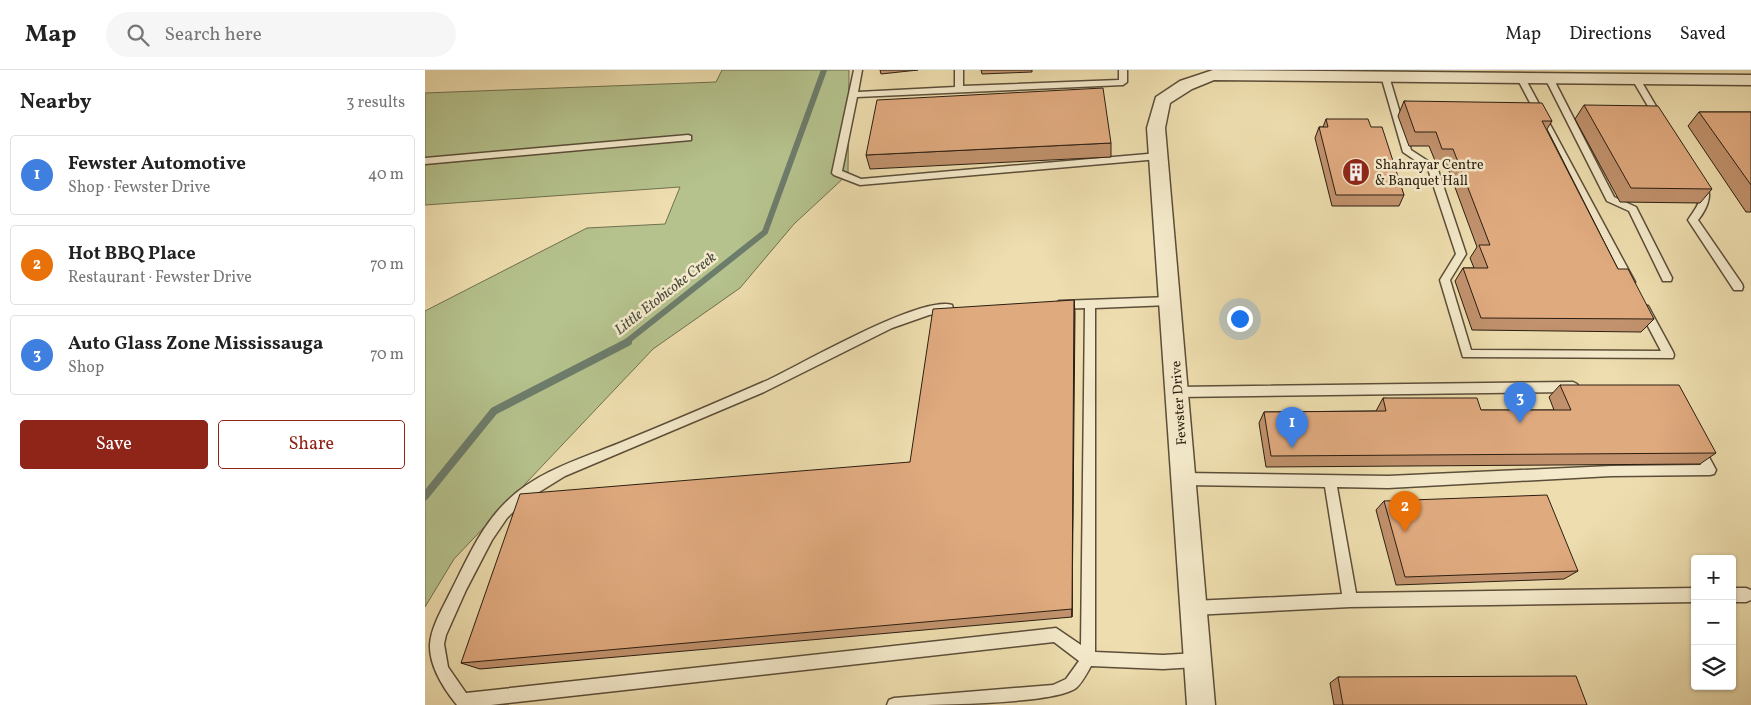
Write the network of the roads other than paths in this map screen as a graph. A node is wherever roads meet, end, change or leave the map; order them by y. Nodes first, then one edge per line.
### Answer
1 (858, 70) edge
2 (959, 70) edge
3 (1123, 70) edge
4 (1385, 76) junction
5 (1521, 78) junction
6 (1549, 78) junction
7 (1636, 79) junction
8 (1751, 80) edge
9 (959, 89) junction
10 (853, 95) junction
11 (1665, 129) edge
12 (688, 138) dead end
13 (1159, 156) junction
14 (425, 161) edge
15 (1695, 178) edge
16 (1667, 278) dead end
17 (1738, 287) dead end
18 (1170, 301) junction
19 (1090, 304) junction
20 (1050, 305) edge
21 (961, 308) edge
22 (1583, 388) edge
23 (1177, 392) junction
24 (1693, 438) edge
25 (1184, 479) junction
26 (1330, 481) junction
27 (1736, 595) edge
28 (1746, 595) dead end
29 (1691, 596) edge
30 (1350, 600) junction
31 (1193, 608) junction
32 (1088, 659) junction
33 (1197, 660) junction
34 (894, 705) edge
35 (1201, 705) edge

1 - 10 lane
2 - 9 lane
3 - 9 lane
4 - 5 street
4 - 5 lane
4 - 13 street, Fewster Drive
5 - 6 street
6 - 7 street
6 - 16 lane
7 - 8 street
7 - 11 lane
9 - 10 lane
10 - 13 lane
12 - 14 lane
13 - 18 street, Fewster Drive
15 - 17 lane
18 - 19 lane
18 - 23 street, Fewster Drive
19 - 20 lane
19 - 32 lane
21 - 32 lane
22 - 23 lane
23 - 25 street, Fewster Drive
24 - 26 lane
25 - 26 lane
25 - 31 street, Fewster Drive
26 - 30 lane
27 - 28 lane
29 - 30 lane
30 - 31 lane
31 - 33 street, Fewster Drive
32 - 33 lane
32 - 34 lane
33 - 35 street, Fewster Drive

